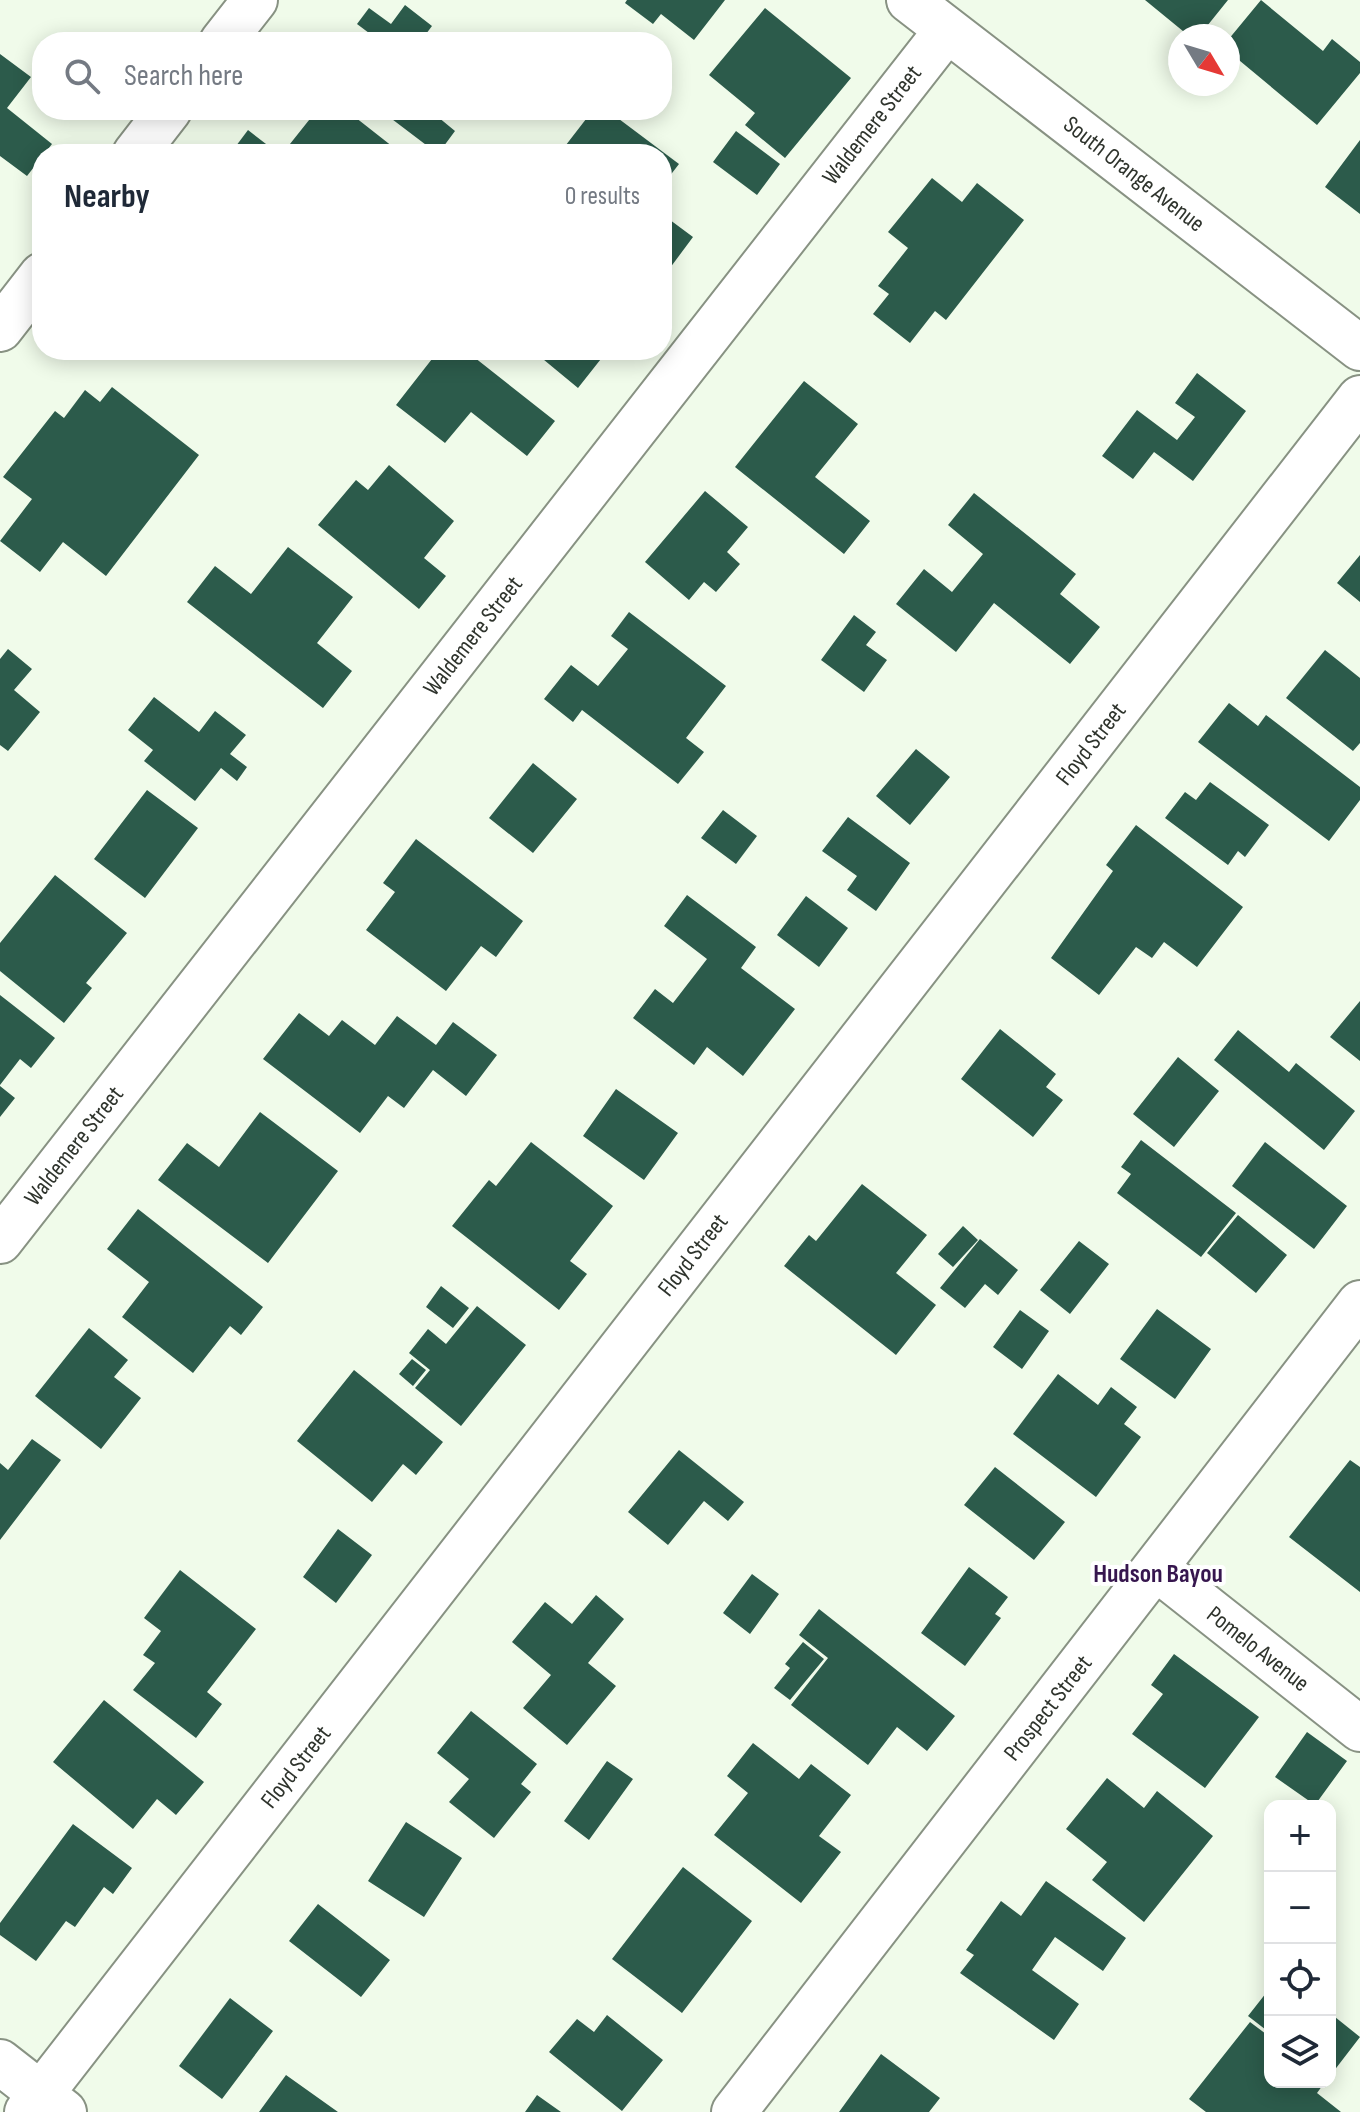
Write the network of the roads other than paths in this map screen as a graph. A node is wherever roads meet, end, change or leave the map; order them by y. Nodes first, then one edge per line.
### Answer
1 (255, 0) edge
2 (909, 0) edge
3 (947, 30) junction
4 (230, 32) edge
5 (161, 120) edge
6 (143, 144) edge
7 (32, 288) edge
8 (0, 329) edge
9 (1360, 348) edge
10 (1360, 398) edge
11 (0, 1241) edge
12 (1360, 1303) edge
13 (1156, 1568) junction
14 (1360, 1729) edge
15 (0, 2062) edge
16 (44, 2106) edge
17 (734, 2112) edge

1 - 4 street
2 - 3 street, South Orange Avenue
3 - 9 street, South Orange Avenue
3 - 11 street, Waldemere Street
5 - 6 street
7 - 8 street
10 - 16 street, Floyd Street
12 - 13 street, Prospect Street
13 - 14 street, Pomelo Avenue
13 - 17 street, Prospect Street
15 - 16 street

